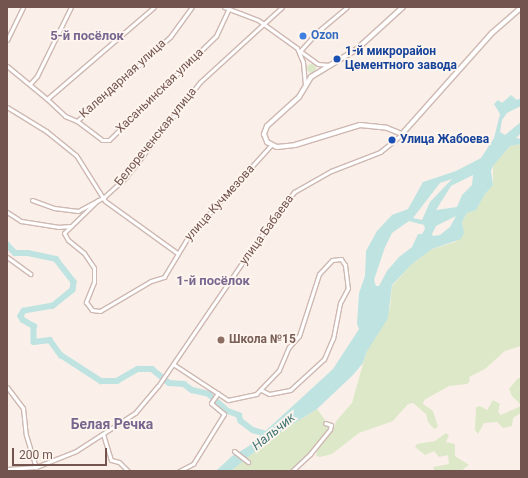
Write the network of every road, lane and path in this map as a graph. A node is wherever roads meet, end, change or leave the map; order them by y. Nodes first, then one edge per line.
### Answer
1 (23, 7) edge
2 (71, 7) edge
3 (154, 7) edge
4 (192, 7) edge
5 (224, 7) edge
6 (282, 7) edge
7 (347, 7) edge
8 (403, 7) edge
9 (230, 8) edge
10 (521, 8) edge
11 (263, 23) junction
12 (7, 40) edge
13 (300, 51) junction
14 (316, 63) junction
15 (332, 65) junction
16 (7, 66) edge
17 (305, 70) junction
18 (316, 72) junction
19 (30, 84) junction
20 (305, 87) junction
21 (47, 99) junction
22 (7, 107) edge
23 (77, 121) junction
24 (402, 134) junction
25 (271, 145) junction
26 (104, 197) junction
27 (32, 200) dead end
28 (98, 200) junction
29 (7, 212) edge
30 (70, 226) junction
31 (177, 254) junction
32 (7, 257) edge
33 (30, 274) dead end
34 (173, 364) junction
35 (7, 388) edge
36 (261, 390) junction
37 (217, 394) junction
38 (326, 423) dead end
39 (103, 434) junction
40 (234, 451) dead end
41 (247, 462) dead end
42 (36, 466) junction
43 (7, 469) edge
44 (128, 471) edge
45 (180, 471) edge
46 (292, 471) edge

1 - 12 street
2 - 19 street
3 - 21 street
4 - 23 street, Календарная улица
5 - 9 street
6 - 11 street, Белореченская улица
7 - 13 street
8 - 15 street
9 - 11 street
9 - 23 street, Хасаньинская улица
10 - 24 street, улица Бабаева
11 - 13 street
11 - 26 street, Белореченская улица
13 - 14 street
13 - 17 street
14 - 15 street
14 - 17 street
14 - 18 street
15 - 18 street
16 - 19 street, Календарная улица
17 - 18 street
17 - 20 street
18 - 20 street
19 - 21 street, Календарная улица
20 - 25 street
21 - 23 street, Календарная улица
22 - 26 street
24 - 25 street
24 - 34 street, улица Бабаева
25 - 31 street, улица Кучмезова
26 - 28 street, Белореченская улица
26 - 31 street
27 - 28 street, Белореченская улица
28 - 30 street
29 - 30 street
30 - 31 street, улица Кучмезова
32 - 33 street
34 - 37 street
34 - 39 street, улица Бабаева
35 - 42 street
36 - 36 street
36 - 37 street
37 - 45 street
38 - 46 street
39 - 42 street, улица Бабаева
39 - 44 street
40 - 41 street
42 - 43 street, улица Бабаева

